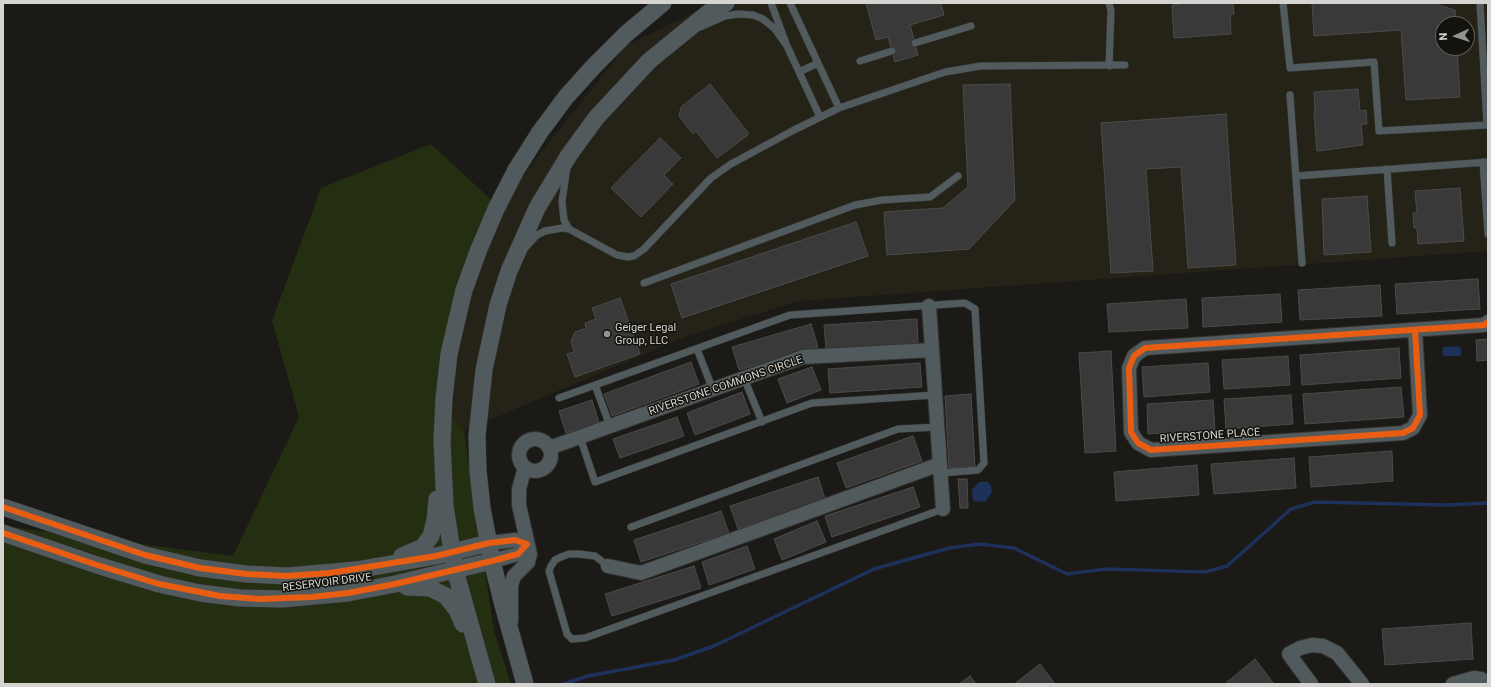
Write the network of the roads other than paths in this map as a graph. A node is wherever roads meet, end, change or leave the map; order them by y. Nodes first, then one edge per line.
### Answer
1 (663, 3) edge
2 (726, 3) edge
3 (770, 3) edge
4 (790, 3) edge
5 (1109, 3) edge
6 (1116, 3) edge
7 (1283, 3) edge
8 (1480, 3) edge
9 (1111, 11) junction
10 (971, 26) dead end
11 (678, 36) junction
12 (915, 43) dead end
13 (787, 46) junction
14 (892, 51) dead end
15 (860, 61) dead end
16 (818, 63) junction
17 (1125, 65) dead end
18 (1109, 66) junction
19 (799, 72) junction
20 (1290, 95) dead end
21 (839, 108) junction
22 (820, 116) junction
23 (569, 155) junction
24 (1485, 162) edge
25 (1387, 169) junction
26 (958, 176) dead end
27 (1296, 176) junction
28 (569, 229) junction
29 (1488, 234) edge
30 (1392, 242) dead end
31 (1302, 262) dead end
32 (509, 271) junction
33 (644, 283) dead end
34 (929, 306) junction
35 (1488, 322) edge
36 (1415, 330) junction
37 (698, 349) junction
38 (932, 350) junction
39 (744, 378) junction
40 (595, 385) junction
41 (713, 390) junction
42 (935, 396) junction
43 (559, 398) dead end
44 (762, 422) junction
45 (610, 426) junction
46 (938, 427) junction
47 (580, 437) junction
48 (442, 442) junction
49 (549, 448) junction
50 (525, 467) junction
51 (941, 469) junction
52 (3, 507) edge
53 (943, 509) joint
54 (631, 527) dead end
55 (3, 533) edge
56 (489, 543) junction
57 (527, 544) junction
58 (452, 552) junction
59 (492, 561) junction
60 (377, 566) junction
61 (608, 566) joint
62 (455, 570) junction
63 (385, 586) junction
64 (511, 633) junction
65 (479, 654) junction
66 (487, 684) edge
67 (525, 684) edge
68 (1311, 684) edge
69 (1362, 684) edge
70 (1454, 684) edge
71 (1488, 684) edge

1 - 48 street
2 - 11 street
3 - 13 lane
4 - 16 lane
5 - 9 lane
6 - 9 lane
7 - 8 lane
9 - 18 lane
10 - 12 lane
11 - 13 lane
11 - 23 street
13 - 19 lane
14 - 15 lane
16 - 19 lane
16 - 21 lane
17 - 18 lane
18 - 21 lane
19 - 22 lane
20 - 27 lane
21 - 22 lane
22 - 28 lane
23 - 28 lane
23 - 32 street
24 - 25 lane
24 - 29 lane
25 - 27 lane
25 - 30 lane
26 - 33 lane
27 - 31 lane
28 - 32 lane
32 - 56 street
34 - 37 lane
34 - 38 street
34 - 51 lane
35 - 36 street, RIVERSTONE PLACE
36 - 36 street, RIVERSTONE PLACE
37 - 40 lane
37 - 41 lane
38 - 39 street, RIVERSTONE COMMONS CIRCLE
38 - 42 street
39 - 41 street, RIVERSTONE COMMONS CIRCLE
39 - 44 lane
40 - 43 lane
40 - 45 lane
41 - 45 street, RIVERSTONE COMMONS CIRCLE
42 - 44 lane
42 - 46 street
44 - 47 lane
45 - 47 street, RIVERSTONE COMMONS CIRCLE
46 - 51 street
46 - 54 lane
47 - 49 street, RIVERSTONE COMMONS CIRCLE
48 - 58 street
48 - 60 street
49 - 50 street
49 - 50 street
50 - 57 street
51 - 53 street
51 - 61 street
52 - 60 street, RESERVOIR DRIVE
53 - 61 lane
55 - 63 street, RESERVOIR DRIVE
56 - 57 street
56 - 58 street, RESERVOIR DRIVE
56 - 59 street
57 - 59 street
57 - 64 street
58 - 60 street, RESERVOIR DRIVE
58 - 62 street
59 - 62 street, RESERVOIR DRIVE
59 - 64 street
62 - 63 street, RESERVOIR DRIVE
62 - 65 street
63 - 65 street
64 - 67 street
65 - 66 street
68 - 69 street
70 - 71 street

